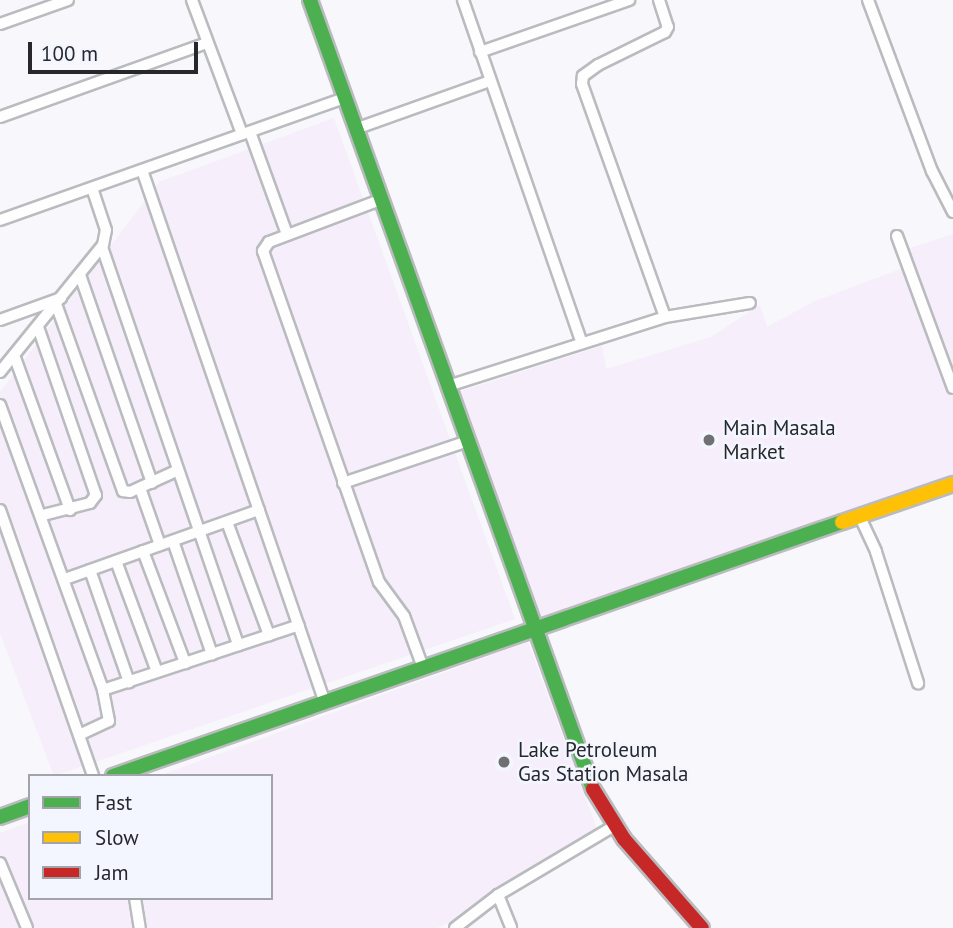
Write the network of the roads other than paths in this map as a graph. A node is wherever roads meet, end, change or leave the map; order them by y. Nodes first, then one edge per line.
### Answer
1 (68, 0) edge
2 (192, 0) edge
3 (310, 0) edge
4 (463, 0) edge
5 (659, 0) edge
6 (868, 0) edge
7 (621, 1) edge
8 (0, 24) edge
9 (207, 43) junction
10 (480, 52) junction
11 (490, 81) junction
12 (345, 98) junction
13 (0, 117) edge
14 (355, 129) junction
15 (246, 133) junction
16 (142, 170) junction
17 (92, 188) junction
18 (380, 200) junction
19 (953, 212) edge
20 (0, 220) edge
21 (287, 234) junction
22 (897, 236) dead end
23 (102, 247) junction
24 (79, 275) junction
25 (59, 301) junction
26 (750, 303) dead end
27 (665, 317) junction
28 (0, 320) edge
29 (38, 327) junction
30 (581, 341) junction
31 (14, 355) junction
32 (0, 372) edge
33 (448, 386) junction
34 (953, 388) edge
35 (0, 405) edge
36 (468, 441) junction
37 (176, 471) junction
38 (152, 483) junction
39 (342, 483) junction
40 (953, 484) edge
41 (140, 488) junction
42 (0, 510) edge
43 (70, 510) junction
44 (259, 510) junction
45 (43, 516) junction
46 (860, 517) junction
47 (227, 522) junction
48 (198, 532) junction
49 (173, 541) junction
50 (160, 545) junction
51 (143, 551) junction
52 (116, 561) junction
53 (90, 570) junction
54 (65, 579) junction
55 (299, 625) junction
56 (534, 628) junction
57 (269, 635) junction
58 (238, 645) junction
59 (212, 654) junction
60 (185, 663) junction
61 (422, 665) junction
62 (157, 672) junction
63 (129, 682) junction
64 (918, 683) dead end
65 (103, 690) junction
66 (324, 700) junction
67 (79, 735) junction
68 (92, 774) edge
69 (119, 774) edge
70 (28, 807) edge
71 (0, 817) edge
72 (616, 825) junction
73 (0, 863) edge
74 (498, 895) junction
75 (135, 900) edge
76 (27, 928) edge
77 (139, 928) edge
78 (455, 928) edge
79 (511, 928) edge
80 (702, 928) edge

1 - 8 street
2 - 9 street
3 - 12 street
4 - 10 street
5 - 27 street
6 - 19 street
7 - 10 street
9 - 13 street
9 - 15 street
10 - 11 street
11 - 14 street
11 - 30 street
12 - 14 street
12 - 15 street
14 - 18 street
15 - 16 street
15 - 21 street
16 - 17 street
16 - 44 street
17 - 20 street
17 - 23 street
18 - 21 street
18 - 33 street
21 - 39 street
22 - 34 street
23 - 24 street
23 - 37 street
24 - 25 street
24 - 38 street
25 - 28 street
25 - 29 street
25 - 41 street
26 - 27 street
27 - 30 street
29 - 31 street
29 - 43 street
30 - 33 street
31 - 32 street
31 - 43 street
33 - 36 street
35 - 45 street
36 - 39 street
36 - 56 street
37 - 38 street
37 - 48 street
38 - 41 street
39 - 61 street
40 - 46 street
41 - 50 street
42 - 67 street
43 - 45 street
44 - 47 street
44 - 55 street
45 - 54 street
46 - 56 street
46 - 64 street
47 - 48 street
47 - 57 street
48 - 49 street
48 - 58 street
49 - 50 street
49 - 59 street
50 - 51 street
51 - 52 street
51 - 60 street
52 - 53 street
52 - 62 street
53 - 54 street
53 - 63 street
54 - 65 street
55 - 57 street
55 - 66 street
56 - 61 street
56 - 72 street
57 - 58 street
58 - 59 street
59 - 60 street
60 - 62 street
61 - 66 street
62 - 63 street
63 - 65 street
65 - 67 street
66 - 69 street
67 - 68 street
70 - 71 street
72 - 74 street
72 - 80 street
73 - 76 street
74 - 78 street
74 - 79 street
75 - 77 street

